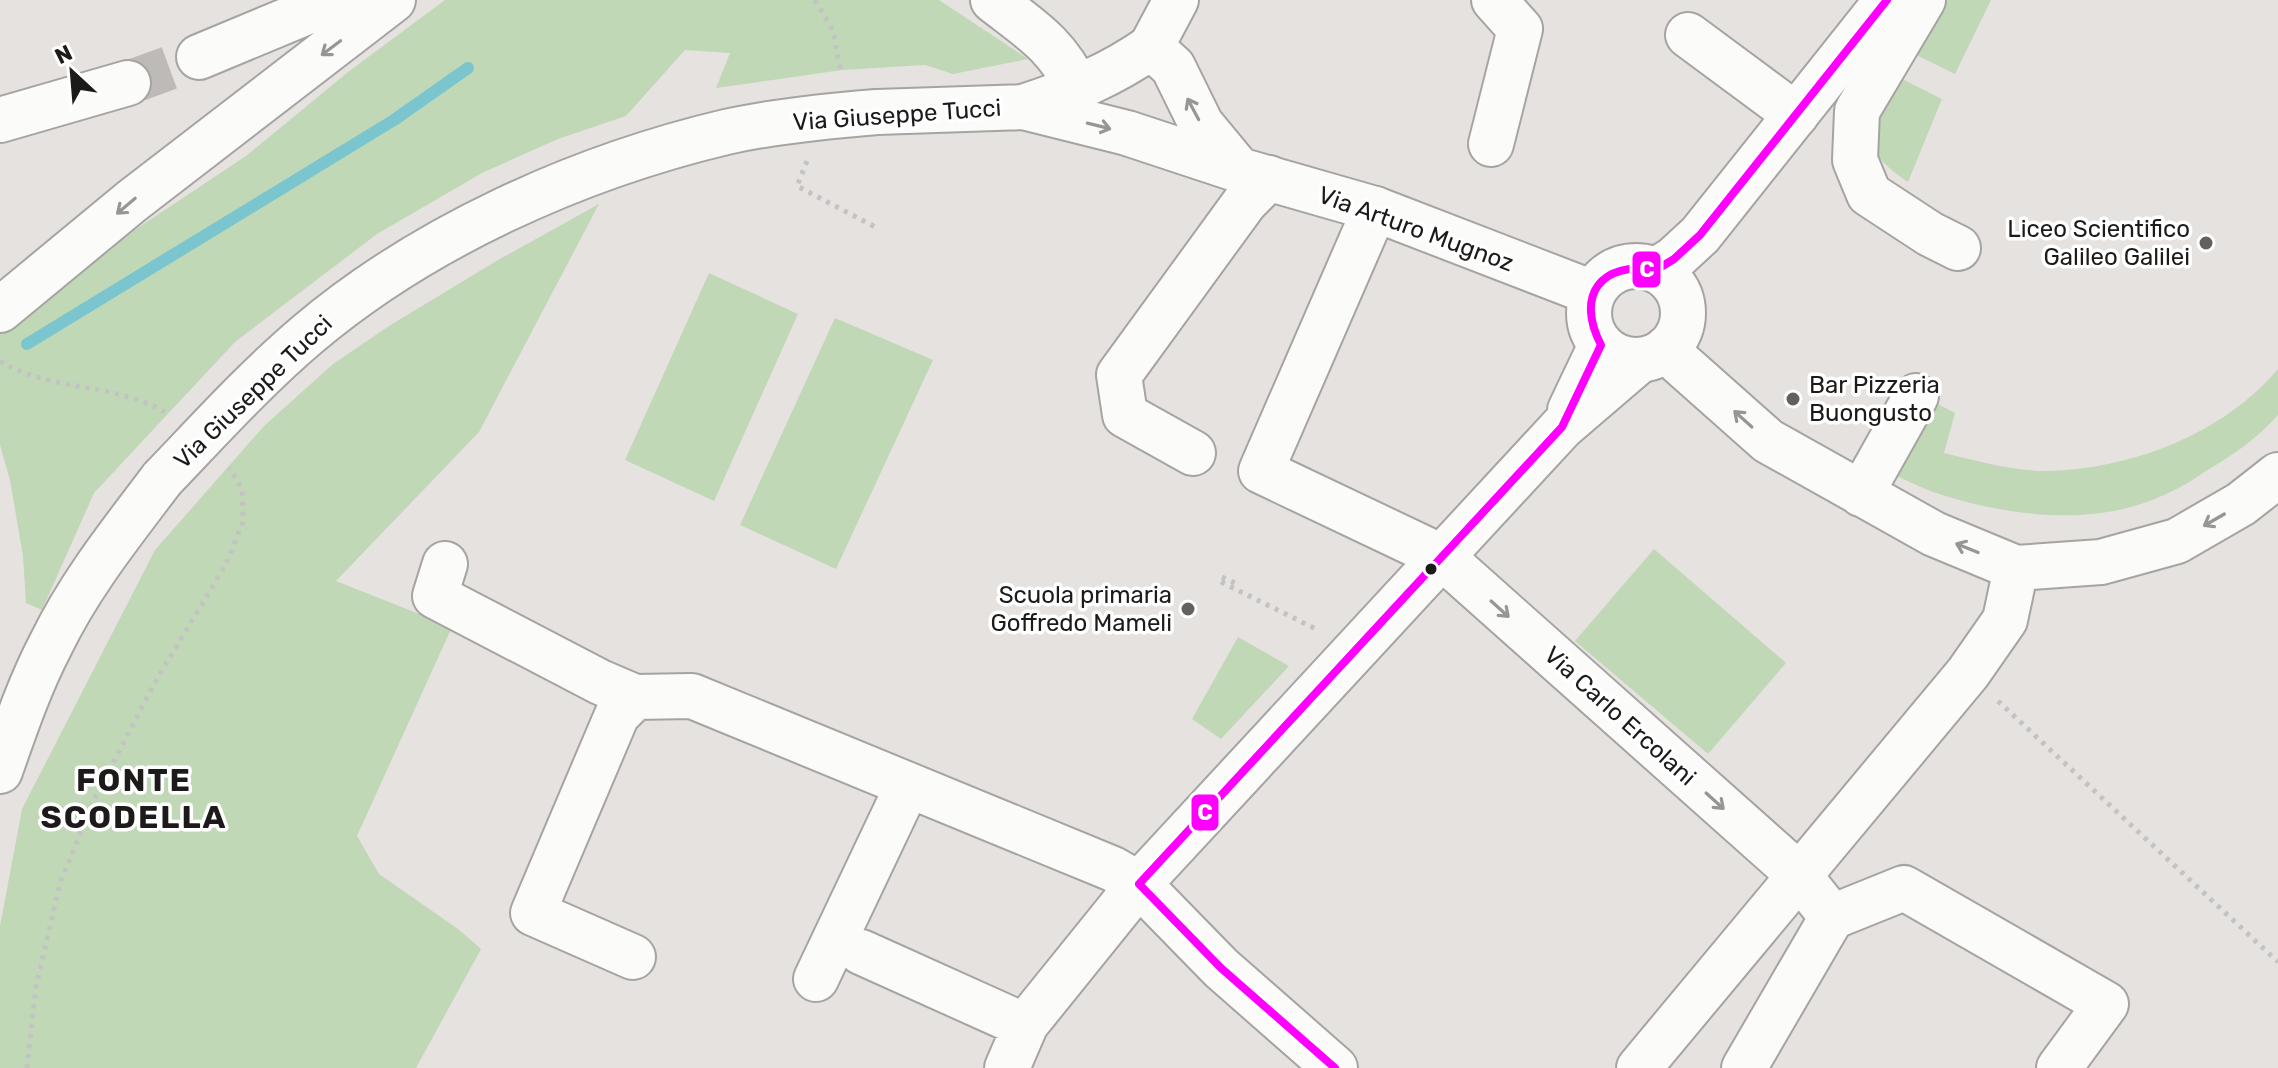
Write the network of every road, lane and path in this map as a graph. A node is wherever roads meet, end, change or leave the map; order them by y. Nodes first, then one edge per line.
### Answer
1 (336, 0) edge
2 (393, 0) edge
3 (993, 0) edge
4 (1176, 0) edge
5 (1494, 0) edge
6 (1887, 0) edge
7 (1923, 0) edge
8 (1688, 35) dead end
9 (1151, 47) junction
10 (199, 57) tunnel mouth
11 (128, 83) tunnel mouth
12 (1077, 88) junction
13 (1023, 107) junction
14 (1796, 115) junction
15 (0, 120) edge
16 (1491, 144) dead end
17 (1254, 174) junction
18 (1375, 209) junction
19 (1958, 248) dead end
20 (1668, 285) junction
21 (1593, 293) junction
22 (0, 310) edge
23 (1635, 351) junction
24 (0, 361) edge
25 (1916, 396) dead end
26 (174, 418) dead end
27 (1193, 453) dead end
28 (228, 466) dead end
29 (2278, 475) edge
30 (1861, 494) junction
31 (1442, 557) junction
32 (445, 564) dead end
33 (2016, 568) junction
34 (1222, 580) dead end
35 (1330, 652) junction
36 (1968, 673) junction
37 (635, 697) junction
38 (0, 771) edge
39 (908, 785) junction
40 (1798, 874) junction
41 (1139, 884) junction
42 (1832, 917) junction
43 (861, 952) dead end
44 (633, 957) dead end
45 (2278, 962) edge
46 (816, 979) dead end
47 (1026, 1024) junction
48 (27, 1068) edge
49 (1007, 1068) edge
50 (1335, 1068) edge
51 (1639, 1068) edge
52 (1744, 1068) edge
53 (2059, 1068) edge

1 - 10 street
2 -> 22 street
3 - 12 street
4 - 9 street
5 - 16 street
6 - 14 street
7 - 19 street
8 - 14 street
9 - 12 street
17 -> 9 street
11 - 15 street
12 - 13 street
13 -> 17 street, Via Arturo Mugnoz
13 - 38 street, Via Giuseppe Tucci, bridge
14 - 20 street
17 - 18 street, Via Arturo Mugnoz
17 - 27 street
18 - 21 street, Via Arturo Mugnoz
18 - 31 street, Via Carlo Ercolani
20 - 21 street
20 - 23 street
21 - 23 street
30 -> 23 street
23 - 31 street
24 - 26 path
25 - 30 street
28 - 48 path
29 -> 33 street
33 -> 30 street
31 - 35 street
31 -> 40 street, Via Carlo Ercolani
32 - 37 street
33 - 36 street
34 - 35 path
35 - 41 street
36 - 40 street
36 - 45 path
37 - 39 street
37 - 44 street
39 - 41 street
39 - 46 street
40 - 42 street, Via Carlo Ercolani
40 - 51 street
41 - 47 street
41 - 50 street
42 - 52 street
42 - 53 street
43 - 47 street
47 - 49 street

